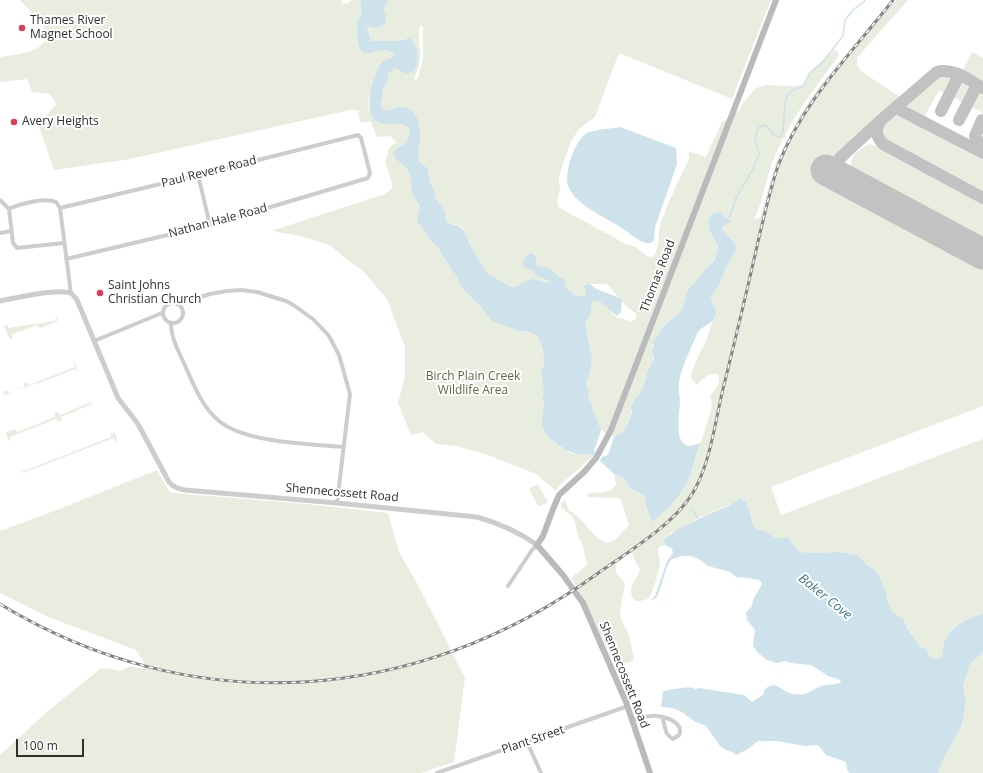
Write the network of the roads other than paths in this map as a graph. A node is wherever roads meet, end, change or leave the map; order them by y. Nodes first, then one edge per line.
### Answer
1 (776, 0) edge
2 (198, 175) junction
3 (368, 178) joint
4 (0, 200) edge
5 (60, 208) junction
6 (9, 209) junction
7 (210, 224) junction
8 (11, 231) junction
9 (0, 233) edge
10 (64, 243) junction
11 (66, 258) junction
12 (71, 294) junction
13 (190, 300) junction
14 (0, 301) edge
15 (177, 304) junction
16 (182, 310) junction
17 (162, 313) junction
18 (171, 324) junction
19 (94, 341) junction
20 (344, 447) junction
21 (338, 503) junction
22 (537, 545) junction
23 (508, 586) dead end
24 (628, 706) junction
25 (662, 717) junction
26 (632, 720) junction
27 (527, 742) junction
28 (437, 773) edge
29 (541, 773) edge
30 (650, 773) edge

1 - 22 main road, Thomas Road
2 - 3 street, Paul Revere Road
2 - 5 street, Paul Revere Road
2 - 7 street
3 - 7 street, Nathan Hale Road
4 - 6 street
5 - 6 street
5 - 10 street
6 - 8 street
7 - 11 street, Nathan Hale Road
8 - 9 street
8 - 10 street
10 - 11 street
11 - 12 street
12 - 14 street
12 - 19 street, Shennecossett Road
13 - 15 street
13 - 16 street
13 - 20 street
15 - 16 street
15 - 17 street
16 - 18 street
17 - 18 street
17 - 19 street
18 - 20 street
19 - 21 street, Shennecossett Road
20 - 21 street
21 - 22 street, Shennecossett Road
22 - 23 street
22 - 24 main road, Shennecossett Road
24 - 26 main road, Shennecossett Road
24 - 27 street, Plant Street
25 - 25 street
25 - 26 street
26 - 30 main road, Shennecossett Road
27 - 28 street, Plant Street
27 - 29 street

